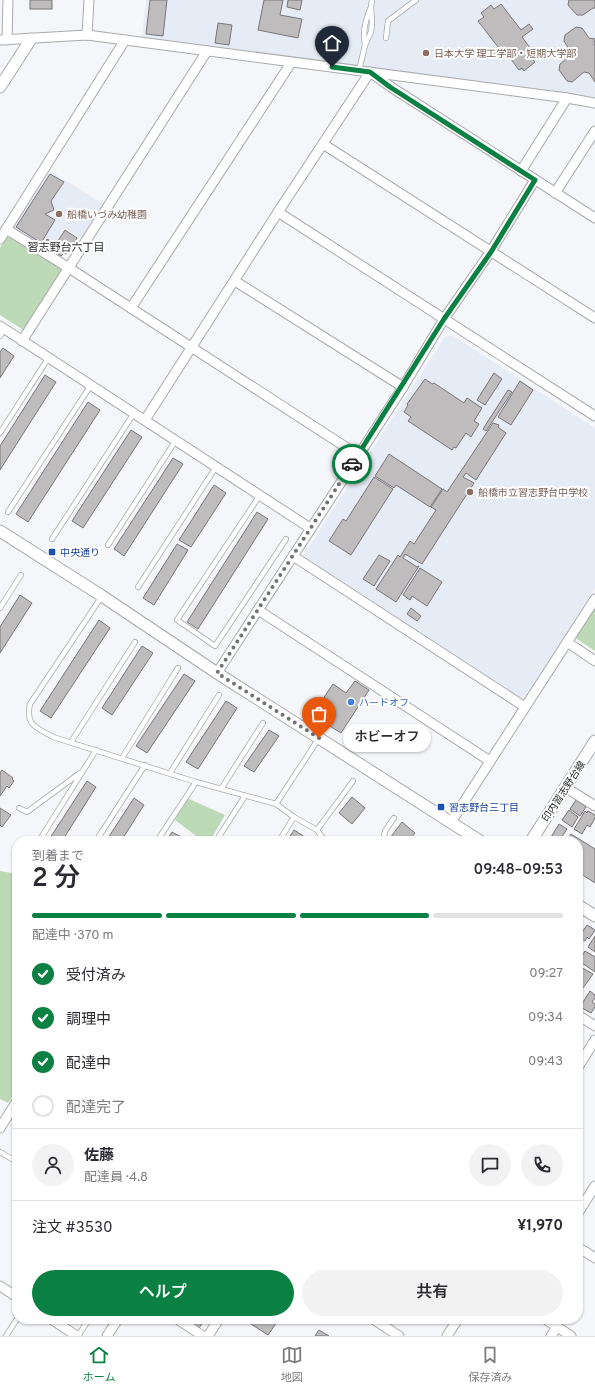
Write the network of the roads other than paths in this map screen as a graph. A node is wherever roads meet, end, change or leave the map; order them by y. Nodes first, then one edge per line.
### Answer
1 (8, 0) edge
2 (89, 0) edge
3 (372, 0) edge
4 (416, 0) edge
5 (371, 7) junction
6 (87, 36) junction
7 (386, 38) dead end
8 (31, 39) junction
9 (3, 40) edge
10 (125, 40) junction
11 (365, 45) junction
12 (207, 51) junction
13 (291, 63) junction
14 (359, 71) junction
15 (370, 72) junction
16 (0, 87) edge
17 (567, 98) junction
18 (595, 103) edge
19 (595, 131) edge
20 (323, 144) junction
21 (521, 171) junction
22 (535, 180) junction
23 (555, 193) junction
24 (278, 212) junction
25 (593, 214) edge
26 (6, 229) junction
27 (0, 239) edge
28 (491, 252) junction
29 (69, 268) junction
30 (235, 281) junction
31 (131, 308) junction
32 (595, 318) edge
33 (444, 319) junction
34 (2, 330) edge
35 (22, 340) junction
36 (192, 348) junction
37 (49, 357) junction
38 (92, 385) junction
39 (402, 387) junction
40 (134, 413) junction
41 (595, 416) edge
42 (145, 420) junction
43 (0, 433) edge
44 (176, 440) junction
45 (358, 456) junction
46 (216, 466) junction
47 (260, 495) junction
48 (8, 512) dead end
49 (310, 528) junction
50 (0, 531) edge
51 (52, 539) dead end
52 (286, 539) dead end
53 (108, 545) dead end
54 (293, 556) junction
55 (21, 575) dead end
56 (138, 587) dead end
57 (102, 596) junction
58 (595, 598) edge
59 (0, 608) edge
60 (258, 610) junction
61 (135, 642) dead end
62 (567, 642) junction
63 (595, 661) edge
64 (178, 668) dead end
65 (217, 673) junction
66 (219, 695) dead end
67 (525, 707) junction
68 (263, 723) dead end
69 (319, 738) junction
70 (595, 741) edge
71 (71, 742) junction
72 (96, 750) junction
73 (122, 758) junction
74 (490, 761) junction
75 (145, 765) junction
76 (83, 771) junction
77 (170, 773) junction
78 (353, 781) dead end
79 (196, 782) junction
80 (565, 787) junction
81 (221, 789) junction
82 (245, 796) junction
83 (276, 804) junction
84 (595, 806) edge
85 (19, 808) dead end
86 (294, 817) junction
87 (394, 818) dead end
88 (451, 822) junction
89 (317, 830) junction
90 (42, 836) edge
91 (99, 836) edge
92 (160, 836) edge
93 (219, 836) edge
94 (281, 836) edge
95 (321, 836) edge
96 (384, 836) edge
97 (472, 836) edge
98 (534, 836) edge
99 (583, 908) edge
100 (595, 916) edge
101 (583, 1018) edge
102 (595, 1026) edge
103 (595, 1040) edge
104 (583, 1059) edge
105 (12, 1109) edge
106 (0, 1128) edge
107 (0, 1152) edge
108 (12, 1159) edge
109 (595, 1186) edge
110 (583, 1205) edge
111 (583, 1250) edge
112 (595, 1258) edge
113 (0, 1286) edge
114 (12, 1294) edge
115 (14, 1324) edge
116 (58, 1324) edge
117 (85, 1324) edge
118 (115, 1324) edge
119 (185, 1324) edge
120 (216, 1324) edge
121 (381, 1324) edge
122 (455, 1324) edge
123 (552, 1324) edge
124 (557, 1327) junction
125 (6, 1336) edge
126 (75, 1336) edge
127 (107, 1336) edge
128 (203, 1336) edge
129 (208, 1336) edge
130 (400, 1336) edge
131 (447, 1336) edge
132 (551, 1336) edge
133 (571, 1336) edge

1 - 9 street
2 - 6 street
3 - 5 lane
4 - 7 lane
5 - 11 lane
5 - 11 lane
6 - 8 street
6 - 10 street
8 - 9 street
8 - 16 street
10 - 12 street
10 - 26 street
11 - 14 lane
12 - 13 street
12 - 29 street
13 - 14 street
13 - 31 street
14 - 15 street
15 - 17 street
15 - 20 street
15 - 21 street
17 - 18 street
17 - 21 street
19 - 23 street
20 - 24 street
20 - 28 street
21 - 22 street
22 - 23 street
22 - 28 street
23 - 25 street
24 - 30 street
24 - 33 street
26 - 27 street
26 - 29 street
28 - 32 street
28 - 33 street
29 - 31 street
29 - 35 street
30 - 36 street
30 - 39 street
31 - 36 street
33 - 39 street
33 - 41 street
34 - 35 street
35 - 37 street
36 - 42 street
36 - 45 street
37 - 38 street
37 - 43 lane
38 - 40 street
38 - 48 lane
39 - 45 street
40 - 42 street
40 - 51 lane
42 - 44 street
44 - 46 street
44 - 53 lane
45 - 49 street
46 - 47 street
46 - 56 lane
47 - 49 street
47 - 52 lane
49 - 54 street
50 - 57 street
54 - 60 street
54 - 67 street
55 - 59 lane
57 - 65 street
57 - 71 lane
58 - 62 street
60 - 65 street
60 - 74 street
61 - 71 lane
62 - 63 street
62 - 67 street
64 - 73 lane
65 - 69 street
66 - 77 lane
67 - 74 street
68 - 81 lane
69 - 83 lane
69 - 88 street
70 - 80 street, 印内習志野台線
71 - 72 lane
72 - 73 lane
72 - 76 lane
73 - 75 lane
74 - 88 street
75 - 77 lane
75 - 91 lane
76 - 85 lane
76 - 90 lane
77 - 79 lane
78 - 89 lane
79 - 81 lane
79 - 92 lane
80 - 84 street
80 - 98 street, 印内習志野台線
81 - 82 lane
82 - 83 lane
82 - 93 lane
83 - 86 lane
86 - 89 lane
86 - 94 lane
87 - 96 lane
88 - 97 street
89 - 95 lane
99 - 100 street
101 - 102 street
103 - 104 street
105 - 106 street
107 - 108 lane
109 - 110 street
111 - 112 street
113 - 114 street
115 - 125 lane
116 - 126 street
117 - 126 lane
118 - 127 street
119 - 128 street
120 - 129 street
121 - 130 street
122 - 131 street
123 - 124 street
124 - 132 street
124 - 133 street

